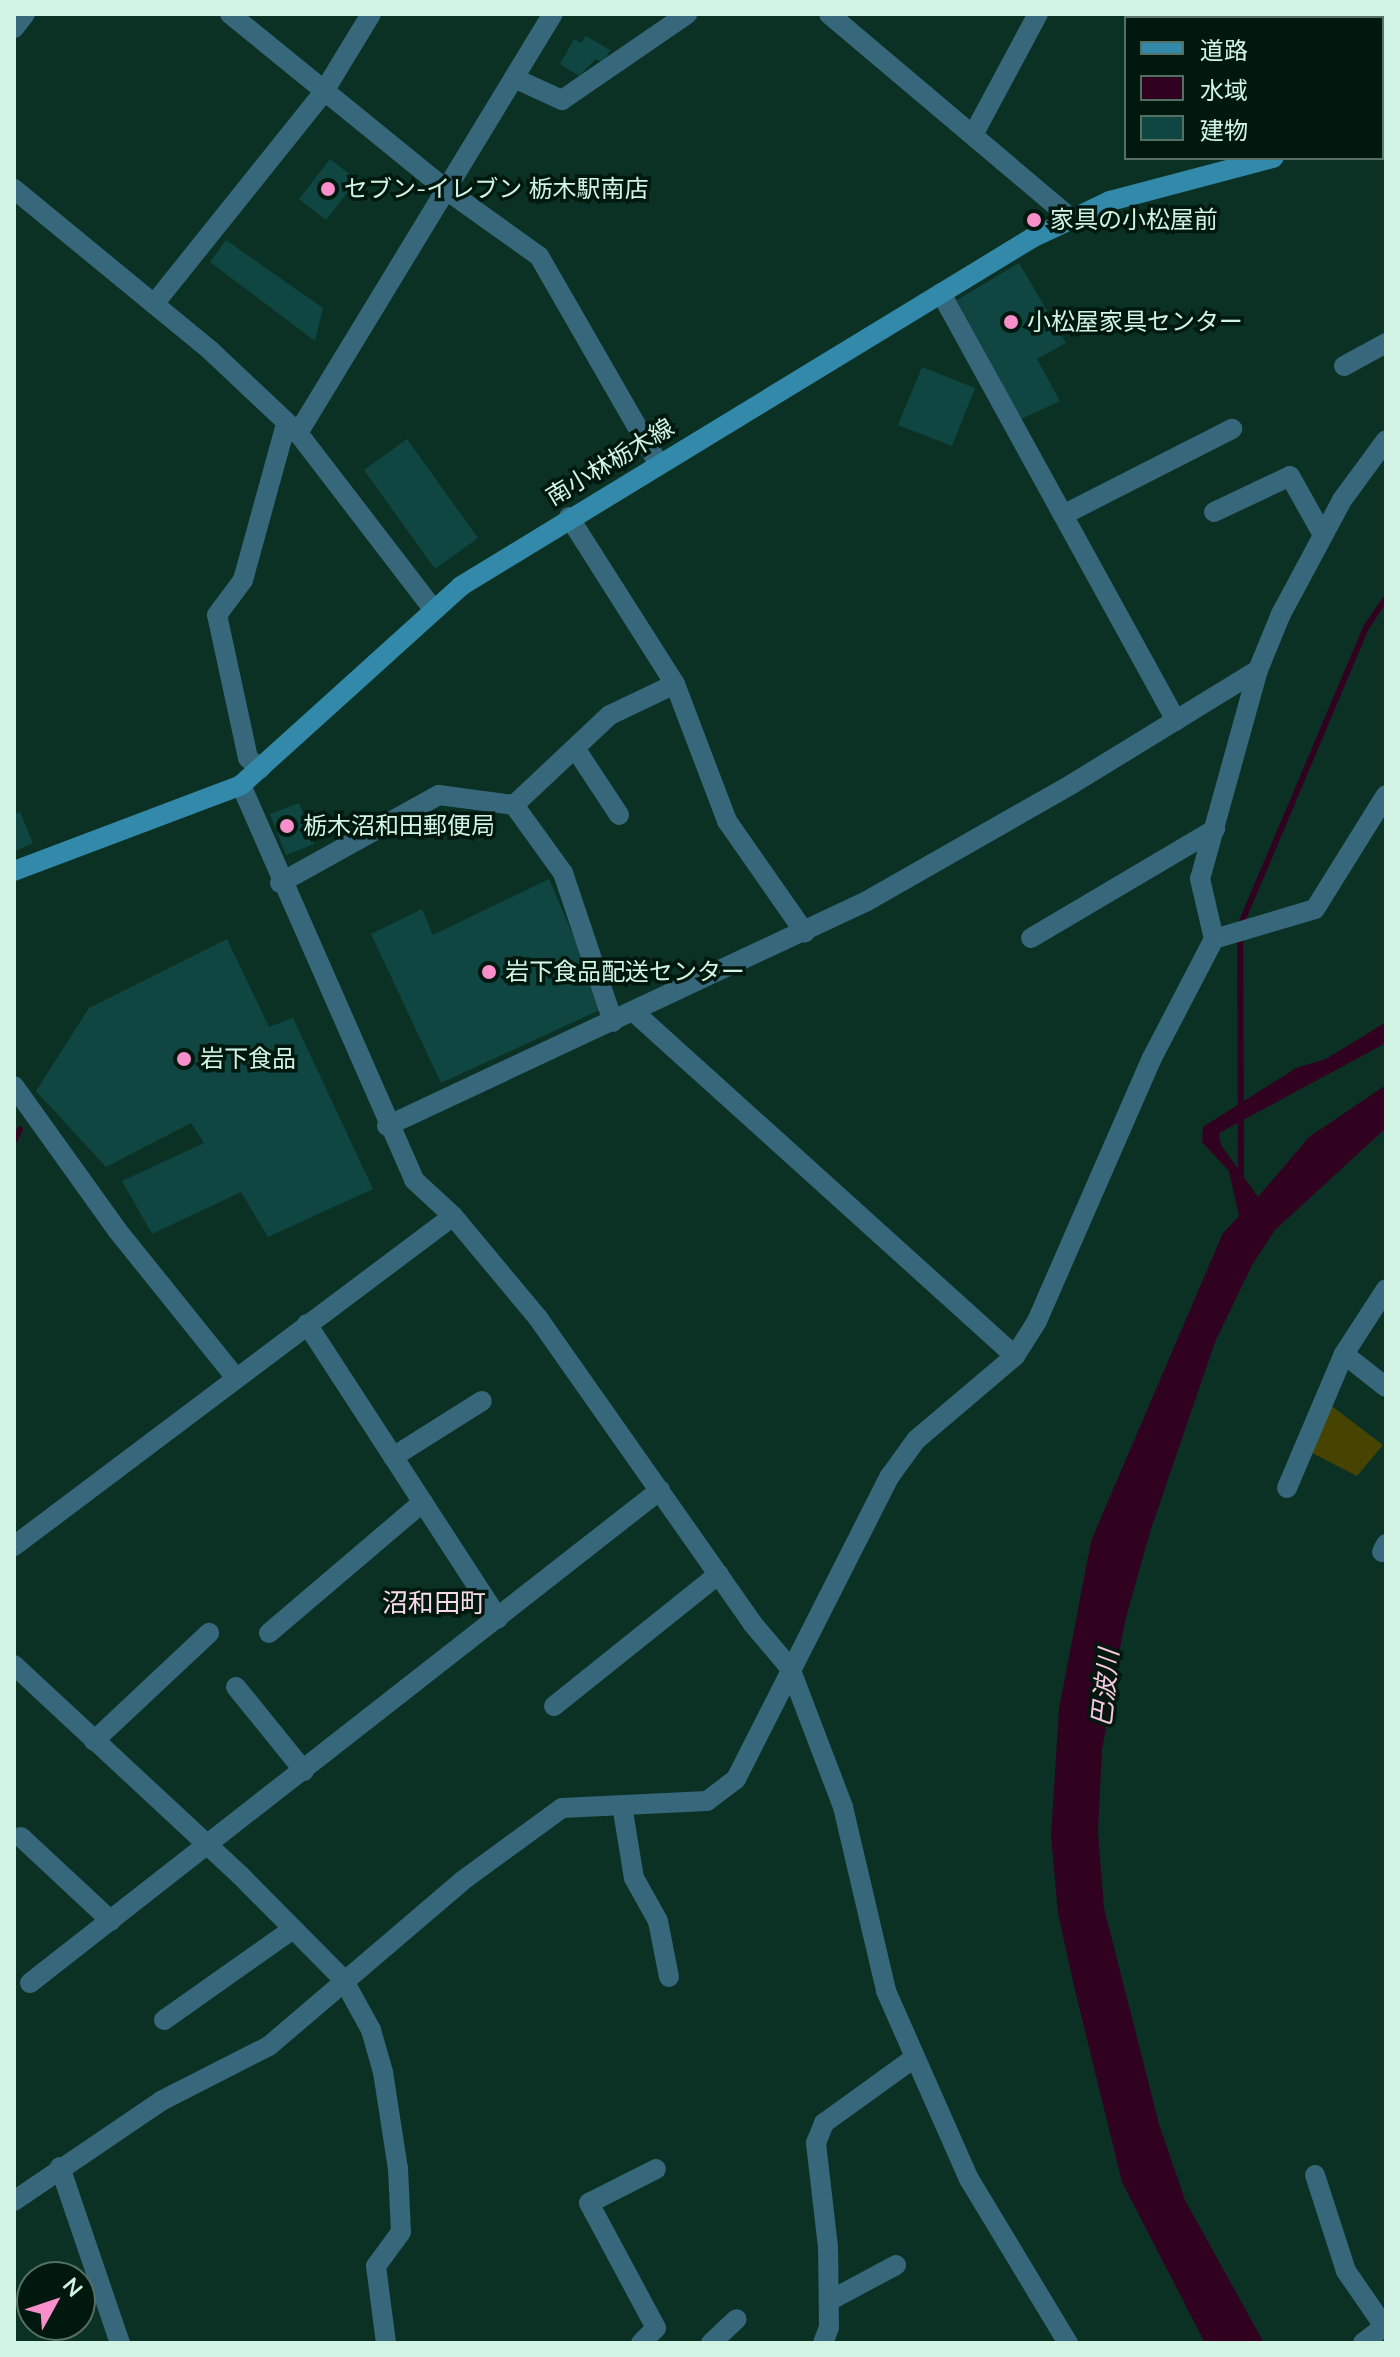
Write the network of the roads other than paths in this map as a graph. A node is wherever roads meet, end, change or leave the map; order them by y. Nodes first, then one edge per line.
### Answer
1 (25, 14) edge
2 (230, 14) edge
3 (371, 14) edge
4 (553, 14) edge
5 (687, 14) edge
6 (829, 14) edge
7 (1038, 14) edge
8 (14, 28) edge
9 (514, 78) junction
10 (323, 93) junction
11 (973, 135) junction
12 (1265, 160) edge
13 (14, 189) edge
14 (445, 189) junction
15 (1070, 218) junction
16 (941, 293) junction
17 (154, 304) junction
18 (1386, 343) edge
19 (1344, 366) dead end
20 (1232, 429) dead end
21 (298, 433) junction
22 (1386, 440) edge
23 (658, 463) junction
24 (1214, 512) dead end
25 (1063, 515) junction
26 (569, 517) junction
27 (1323, 535) junction
28 (433, 609) junction
29 (1258, 670) junction
30 (675, 684) junction
31 (1176, 721) junction
32 (575, 748) junction
33 (260, 769) junction
34 (241, 785) junction
35 (1386, 795) edge
36 (514, 805) junction
37 (619, 815) dead end
38 (1215, 829) junction
39 (14, 871) edge
40 (280, 883) junction
41 (805, 933) junction
42 (1031, 938) dead end
43 (1214, 939) junction
44 (634, 1012) junction
45 (613, 1022) junction
46 (14, 1086) edge
47 (387, 1126) junction
48 (453, 1216) junction
49 (1386, 1289) edge
50 (307, 1324) junction
51 (1344, 1354) junction
52 (1015, 1356) junction
53 (235, 1377) junction
54 (1386, 1387) edge
55 (482, 1401) dead end
56 (393, 1457) junction
57 (1287, 1488) dead end
58 (660, 1490) junction
59 (423, 1502) junction
60 (14, 1546) edge
61 (719, 1574) junction
62 (498, 1618) junction
63 (209, 1633) dead end
64 (269, 1633) dead end
65 (14, 1665) edge
66 (790, 1668) junction
67 (236, 1687) dead end
68 (554, 1706) dead end
69 (94, 1741) junction
70 (304, 1771) junction
71 (622, 1805) junction
72 (21, 1837) dead end
73 (208, 1846) junction
74 (111, 1921) junction
75 (293, 1929) junction
76 (669, 1977) dead end
77 (343, 1979) junction
78 (30, 1983) dead end
79 (164, 2020) dead end
80 (914, 2058) junction
81 (60, 2167) junction
82 (656, 2169) dead end
83 (1315, 2175) dead end
84 (14, 2201) edge
85 (896, 2265) dead end
86 (829, 2301) junction
87 (737, 2319) dead end
88 (1385, 2325) edge
89 (120, 2343) edge
90 (386, 2343) edge
91 (641, 2343) edge
92 (711, 2343) edge
93 (823, 2343) edge
94 (1068, 2343) edge
95 (1363, 2343) edge

1 - 8 street
2 - 10 street
3 - 10 street
4 - 9 street
5 - 9 street
6 - 11 street
7 - 11 street
9 - 14 street
10 - 14 street
10 - 17 street
11 - 15 street
12 - 15 main road, 南小林栃木線
13 - 17 street
14 - 21 street
14 - 23 street
15 - 16 main road, 南小林栃木線
16 - 23 main road, 南小林栃木線
16 - 25 street
17 - 21 street
18 - 19 street
20 - 25 street
21 - 28 street
21 - 33 street
22 - 27 street
23 - 26 main road, 南小林栃木線
24 - 27 street
25 - 31 street
26 - 28 main road, 南小林栃木線
26 - 30 street
27 - 29 street
28 - 33 main road, 南小林栃木線
29 - 31 street
29 - 38 street
30 - 32 street
30 - 41 street
31 - 41 street
32 - 36 street
32 - 37 street
33 - 34 main road, 南小林栃木線
34 - 39 main road, 南小林栃木線
34 - 40 street
35 - 43 street
36 - 40 street
36 - 45 street
38 - 42 street
38 - 43 street
40 - 47 street
41 - 44 street
43 - 52 street
44 - 45 street
44 - 52 street
45 - 47 street
46 - 53 street
47 - 48 street
48 - 50 street
48 - 58 street
49 - 51 street
50 - 53 street
50 - 56 street
51 - 54 street
51 - 57 street
52 - 66 street
53 - 60 street
55 - 56 street
56 - 59 street
58 - 61 street
58 - 62 street
59 - 62 street
59 - 64 street
61 - 66 street
61 - 68 street
62 - 70 street
63 - 69 street
65 - 69 street
66 - 71 street
66 - 80 street
67 - 70 street
69 - 73 street
70 - 73 street
71 - 76 street
71 - 77 street
72 - 74 street
73 - 74 street
73 - 75 street
74 - 78 street
75 - 77 street
75 - 79 street
77 - 81 street
77 - 90 street
80 - 86 street
80 - 94 street
81 - 84 street
81 - 89 street
82 - 91 street
83 - 88 street
85 - 86 street
86 - 93 street
87 - 92 street
88 - 95 street

